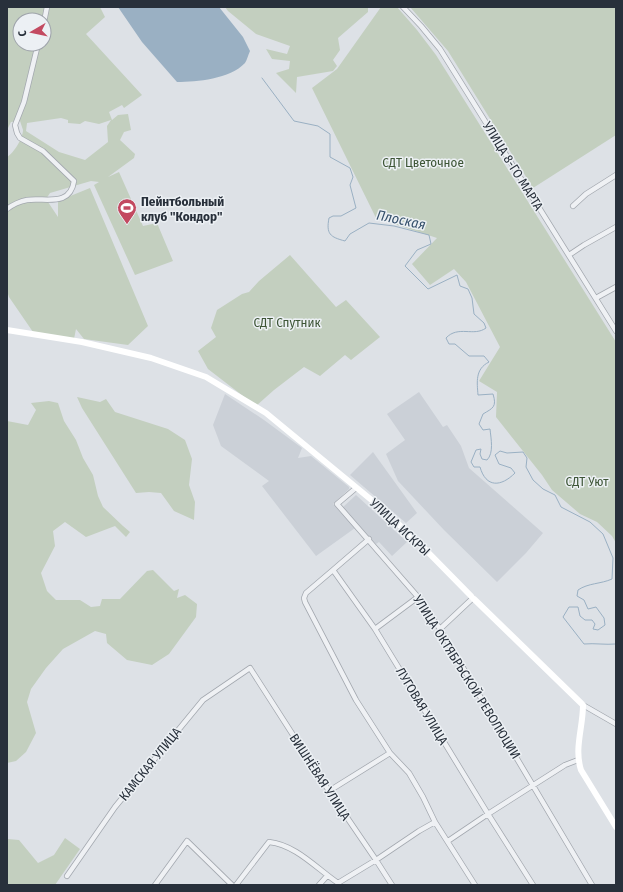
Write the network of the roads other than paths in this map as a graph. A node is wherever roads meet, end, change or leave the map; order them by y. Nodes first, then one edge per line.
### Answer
1 (403, 7) edge
2 (36, 52) edge
3 (616, 175) edge
4 (573, 206) dead end
5 (7, 209) edge
6 (616, 227) edge
7 (569, 255) junction
8 (616, 287) edge
9 (596, 298) junction
10 (7, 330) edge
11 (616, 331) edge
12 (356, 488) junction
13 (369, 539) junction
14 (333, 570) junction
15 (418, 597) junction
16 (473, 598) junction
17 (375, 628) junction
18 (440, 629) junction
19 (250, 668) joint
20 (583, 706) junction
21 (616, 724) edge
22 (390, 753) junction
23 (578, 760) junction
24 (533, 786) junction
25 (329, 791) junction
26 (488, 814) junction
27 (436, 822) junction
28 (616, 827) edge
29 (448, 841) junction
30 (376, 860) junction
31 (67, 876) dead end
32 (327, 876) junction
33 (339, 884) edge
34 (155, 885) edge
35 (232, 885) edge
36 (236, 885) edge
37 (319, 885) edge
38 (392, 885) edge
39 (475, 885) edge
40 (533, 885) edge
41 (592, 885) edge

1 - 7 street, УЛИЦА 8-ГО МАРТА
2 - 5 street
3 - 4 street
6 - 7 street
7 - 9 street, УЛИЦА 8-ГО МАРТА
8 - 9 street
9 - 11 street, УЛИЦА 8-ГО МАРТА
10 - 12 main road, УЛИЦА ИСКРЫ
12 - 13 street, УЛИЦА ОКТЯБРЬСКОЙ РЕВОЛЮЦИИ
12 - 16 main road, УЛИЦА ИСКРЫ
13 - 14 street
13 - 15 street, УЛИЦА ОКТЯБРЬСКОЙ РЕВОЛЮЦИИ
14 - 17 street, ЛУГОВАЯ УЛИЦА
14 - 22 street
15 - 17 street
15 - 18 street, УЛИЦА ОКТЯБРЬСКОЙ РЕВОЛЮЦИИ
16 - 18 street
16 - 20 main road, УЛИЦА ИСКРЫ
17 - 26 street, ЛУГОВАЯ УЛИЦА
18 - 24 street, УЛИЦА ОКТЯБРЬСКОЙ РЕВОЛЮЦИИ
19 - 25 street, ВИШНЁВАЯ УЛИЦА
19 - 31 street, КАМСКАЯ УЛИЦА
20 - 21 street
20 - 23 main road
22 - 25 street
22 - 27 street
23 - 24 street
23 - 28 main road
24 - 26 street
24 - 41 street, УЛИЦА ОКТЯБРЬСКОЙ РЕВОЛЮЦИИ
25 - 30 street, ВИШНЁВАЯ УЛИЦА
26 - 29 street
26 - 40 street, ЛУГОВАЯ УЛИЦА
27 - 29 street
27 - 30 street
29 - 39 street
30 - 33 street
30 - 38 street, ВИШНЁВАЯ УЛИЦА
32 - 33 street
32 - 36 street
32 - 37 street
34 - 35 street

